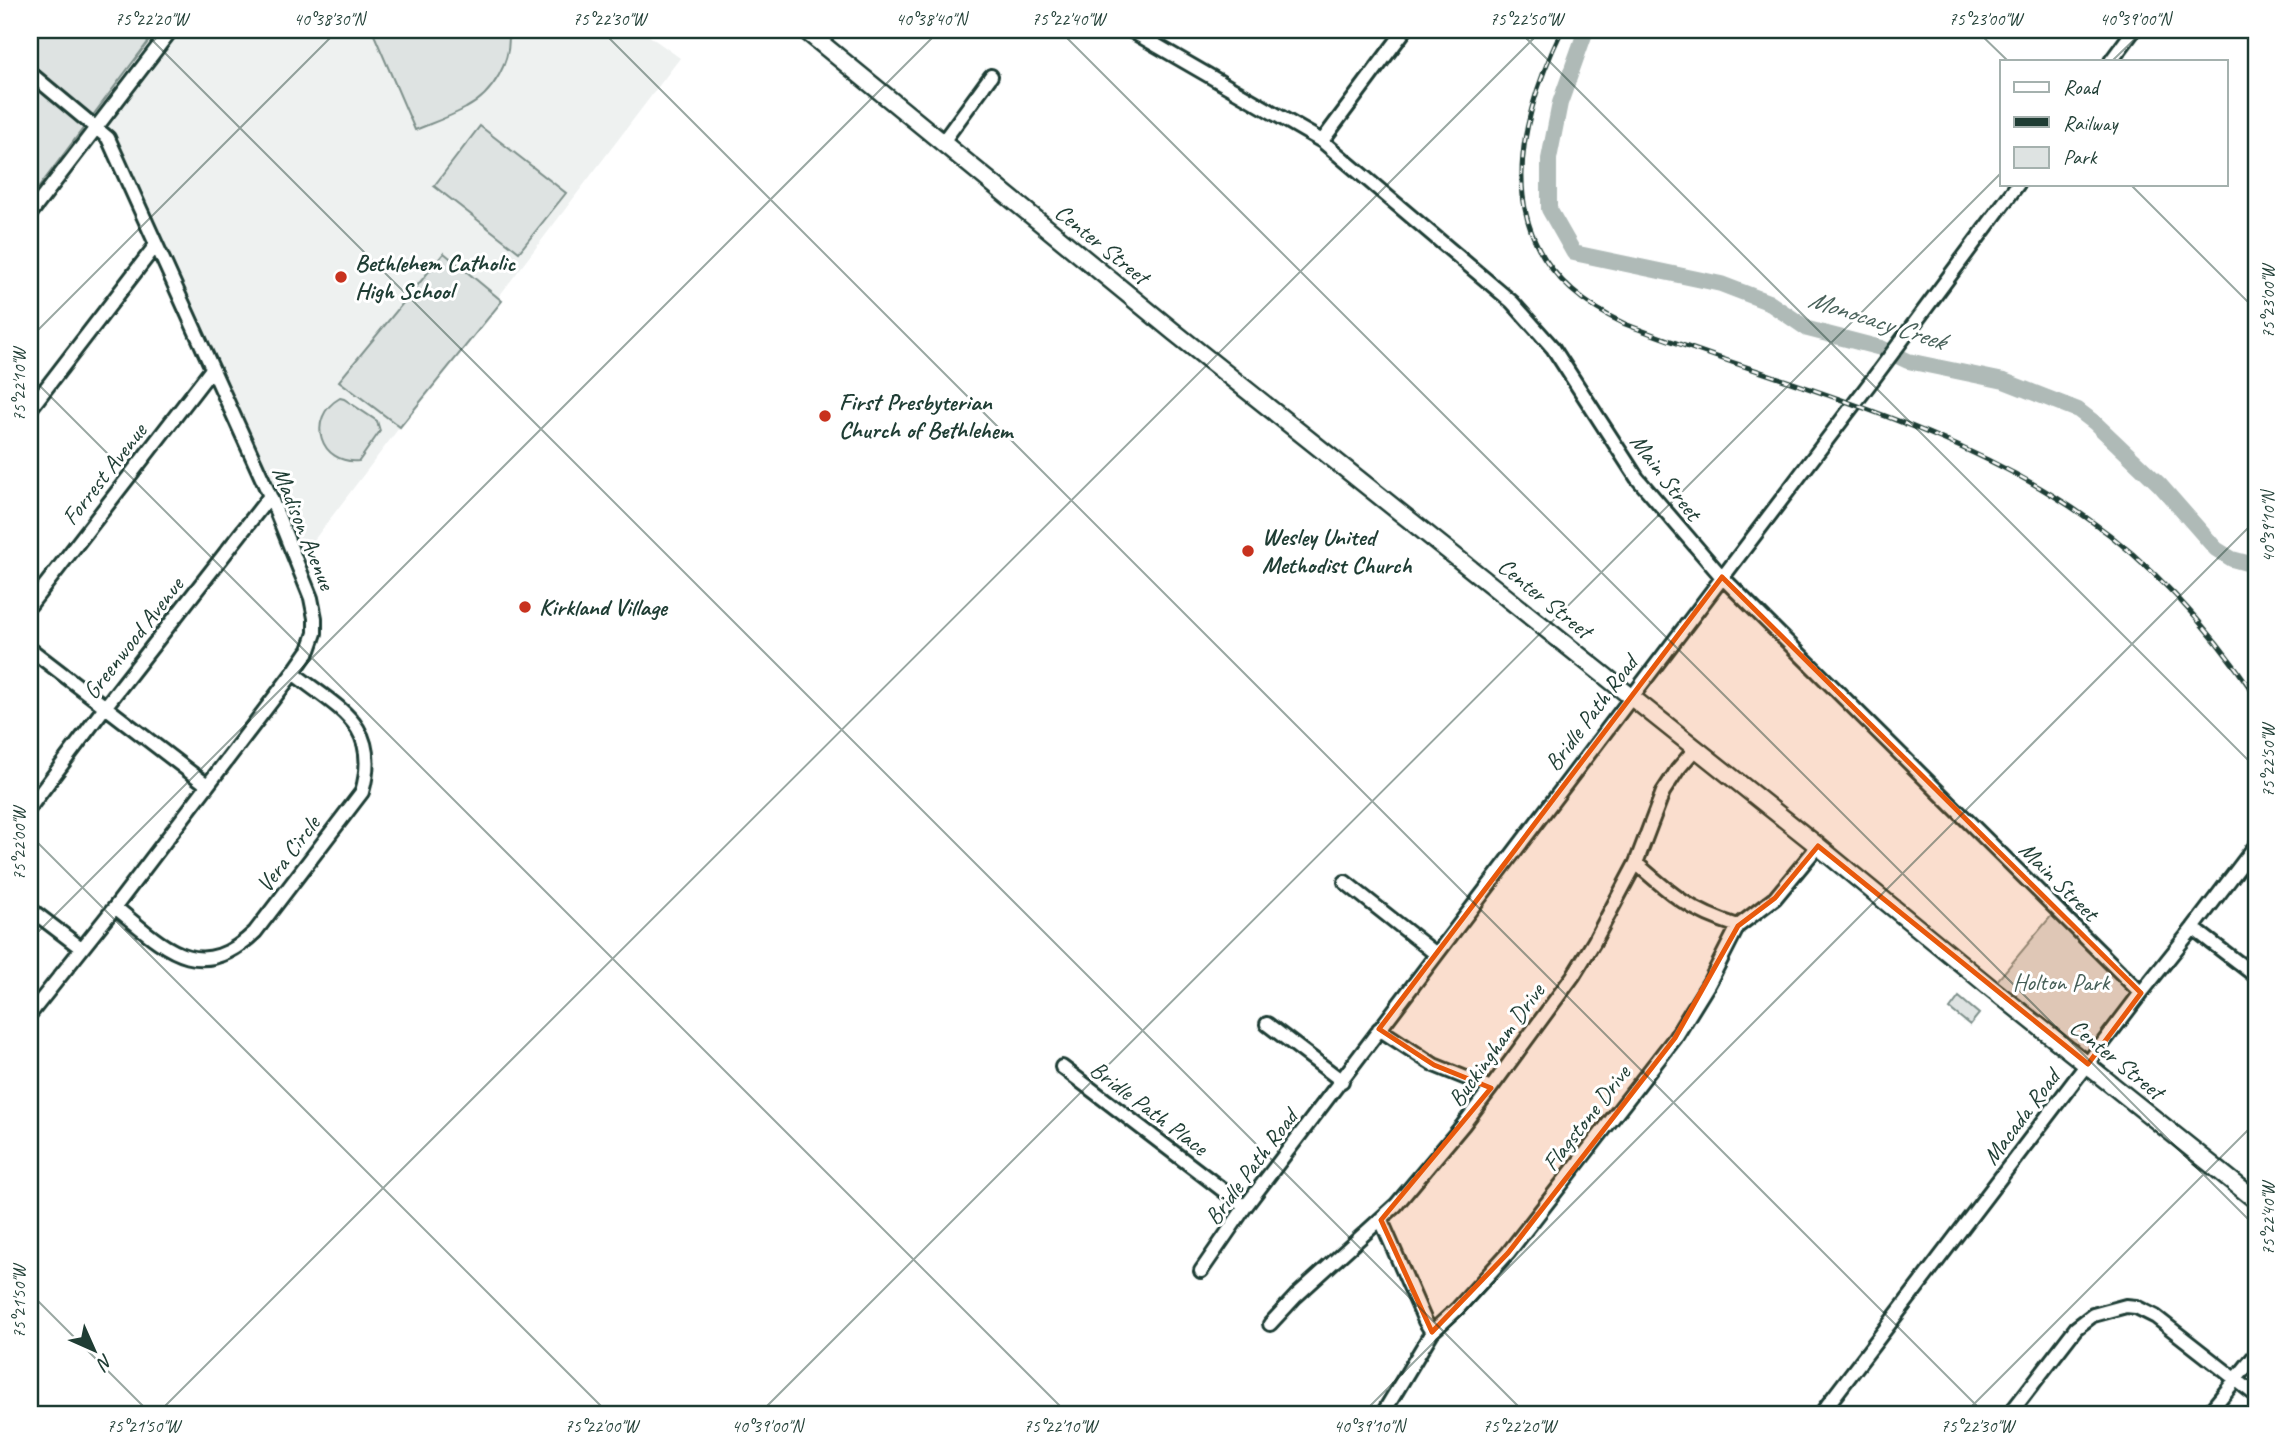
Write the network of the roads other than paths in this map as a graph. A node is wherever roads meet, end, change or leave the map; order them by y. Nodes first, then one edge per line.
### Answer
1 (171, 30) edge
2 (805, 30) edge
3 (1130, 30) edge
4 (1405, 30) edge
5 (2134, 30) edge
6 (2112, 60) edge
7 (30, 73) edge
8 (991, 76) dead end
9 (97, 127) junction
10 (1322, 141) junction
11 (942, 143) junction
12 (2017, 186) edge
13 (30, 214) edge
14 (156, 245) junction
15 (212, 369) junction
16 (30, 409) edge
17 (270, 496) junction
18 (1722, 577) junction
19 (30, 605) edge
20 (30, 649) edge
21 (293, 673) junction
22 (1631, 696) junction
23 (105, 707) junction
24 (1696, 748) junction
25 (207, 785) junction
26 (30, 807) edge
27 (2257, 844) edge
28 (1818, 846) junction
29 (1636, 863) junction
30 (1345, 882) dead end
31 (115, 907) junction
32 (30, 909) edge
33 (1738, 926) junction
34 (2193, 929) junction
35 (81, 948) junction
36 (1436, 954) junction
37 (2257, 976) edge
38 (2141, 992) junction
39 (30, 1014) edge
40 (1267, 1024) dead end
41 (1379, 1029) junction
42 (2088, 1064) junction
43 (1062, 1067) dead end
44 (1342, 1081) junction
45 (1491, 1088) junction
46 (2257, 1201) edge
47 (1245, 1207) junction
48 (1381, 1220) junction
49 (1201, 1271) dead end
50 (1270, 1324) dead end
51 (1432, 1332) junction
52 (2257, 1353) edge
53 (2236, 1380) junction
54 (2257, 1396) edge
55 (1382, 1415) edge
56 (1820, 1415) edge
57 (2009, 1415) edge
58 (2207, 1415) edge

1 - 9 street
2 - 11 main road, Center Street
3 - 10 street, Main Street
4 - 10 street
5 - 6 street
7 - 9 street, Madison Avenue
8 - 11 street
9 - 13 street
9 - 14 street, Madison Avenue
10 - 18 street, Main Street
11 - 22 main road, Center Street
12 - 18 street, Bridle Path Road
14 - 15 street, Madison Avenue
14 - 16 street
15 - 17 street, Madison Avenue
15 - 19 street, Forrest Avenue
17 - 21 street, Madison Avenue
17 - 23 street, Greenwood Avenue
18 - 22 street, Bridle Path Road
18 - 38 street, Main Street
20 - 23 street
21 - 25 street, Madison Avenue
21 - 31 street, Vera Circle
22 - 24 main road, Center Street
22 - 36 street, Bridle Path Road
23 - 25 street
23 - 26 street, Greenwood Avenue
24 - 28 main road, Center Street
24 - 29 street, Buckingham Drive
25 - 31 street, Madison Avenue
27 - 34 street, Macada Road
28 - 33 street, Flagstone Drive
28 - 42 main road, Center Street
29 - 33 street
29 - 45 street, Buckingham Drive
30 - 36 street
31 - 35 street, Madison Avenue
32 - 35 street
33 - 51 street, Flagstone Drive
34 - 37 street
34 - 38 street, Macada Road
35 - 39 street, Madison Avenue
36 - 41 street, Bridle Path Road
38 - 42 street, Macada Road
40 - 44 street
41 - 44 street, Bridle Path Road
41 - 45 street
42 - 46 main road, Center Street
42 - 56 street, Macada Road
43 - 47 street, Bridle Path Place
44 - 47 street, Bridle Path Road
45 - 48 street, Buckingham Drive
47 - 49 street, Bridle Path Road
48 - 50 street, Buckingham Drive
48 - 51 street
51 - 55 street, Flagstone Drive
52 - 53 street
53 - 54 street
53 - 57 street
53 - 58 street

